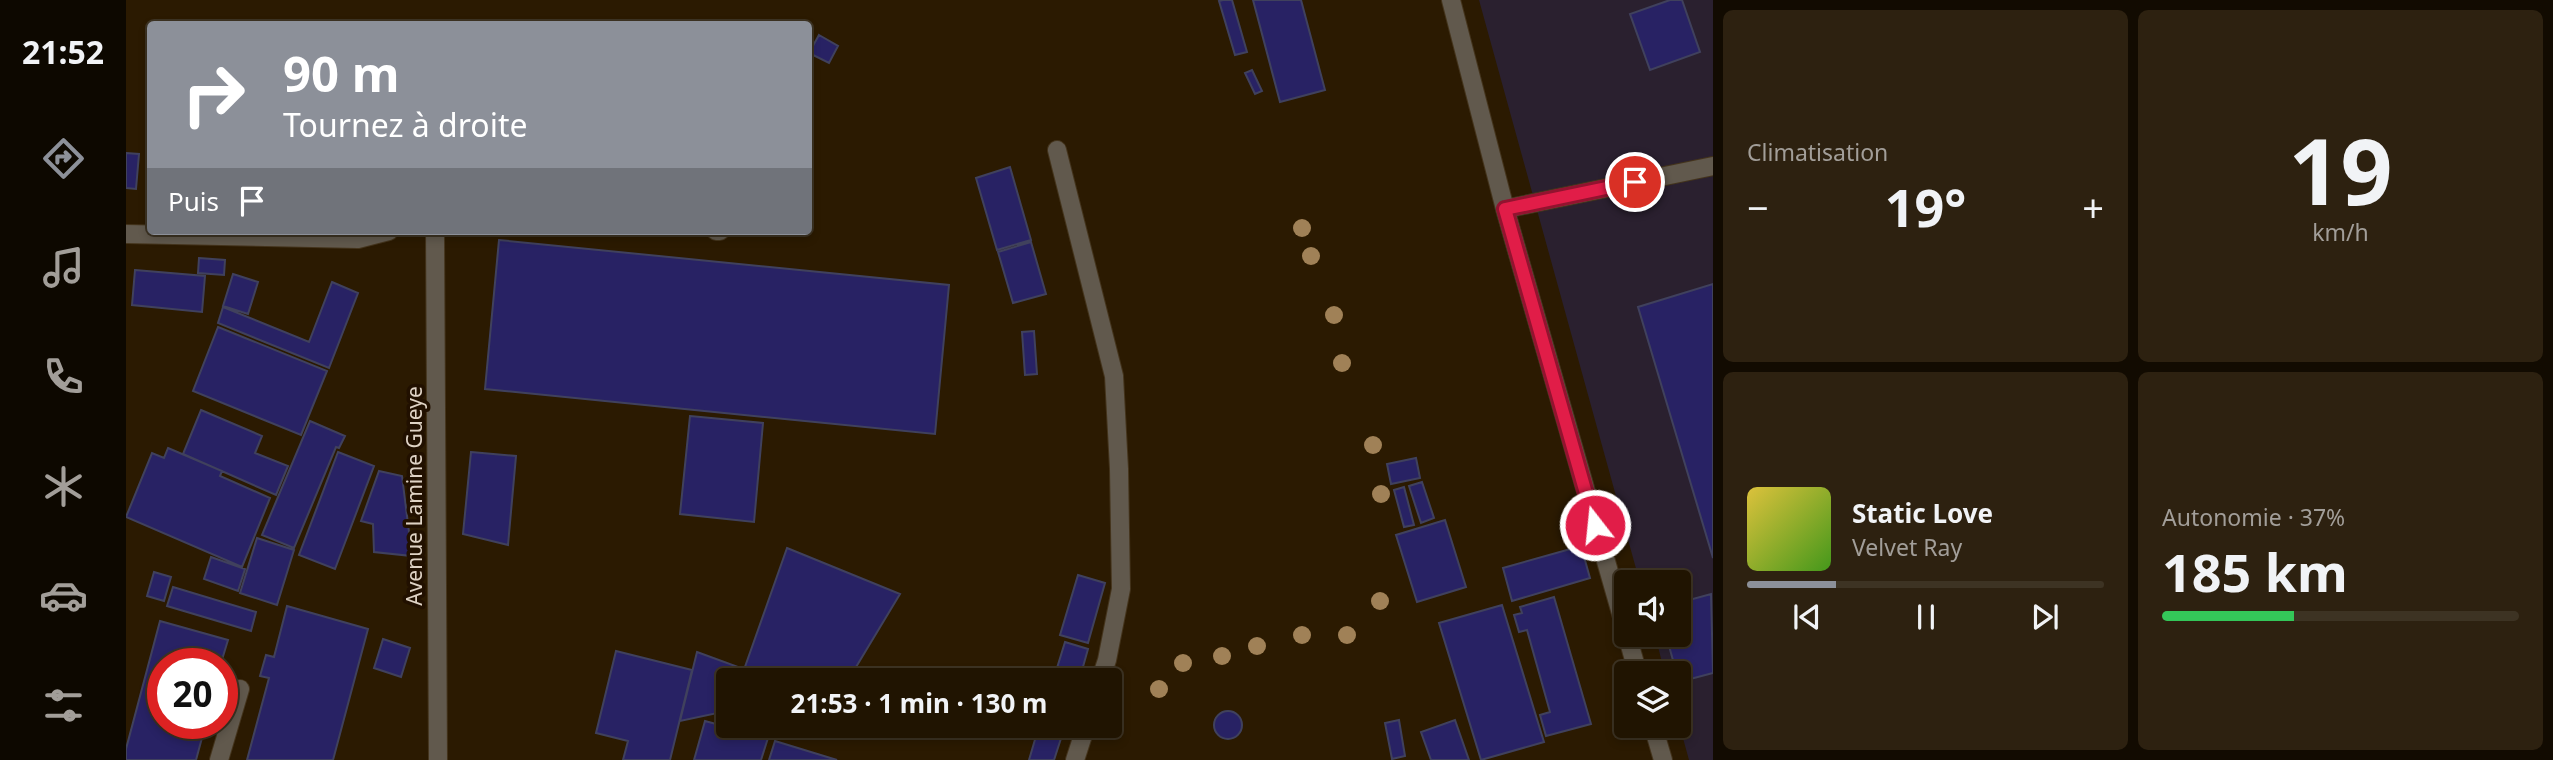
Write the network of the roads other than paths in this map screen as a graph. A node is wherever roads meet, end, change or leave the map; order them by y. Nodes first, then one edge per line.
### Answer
1 (1451, 0) edge
2 (1057, 150) dead end
3 (1713, 166) edge
4 (1505, 209) junction
5 (126, 234) edge
6 (147, 234) edge
7 (173, 235) edge
8 (374, 235) edge
9 (435, 235) edge
10 (1614, 591) edge
11 (1104, 668) edge
12 (240, 689) dead end
13 (1082, 738) edge
14 (1657, 738) edge
15 (219, 760) edge
16 (438, 760) edge
17 (1075, 760) edge
18 (1663, 760) edge

1 - 4 street
2 - 11 street
3 - 4 street
4 - 10 street
5 - 6 street
7 - 8 street
9 - 16 street, Avenue Lamine Gueye
12 - 15 street
13 - 17 street
14 - 18 street

